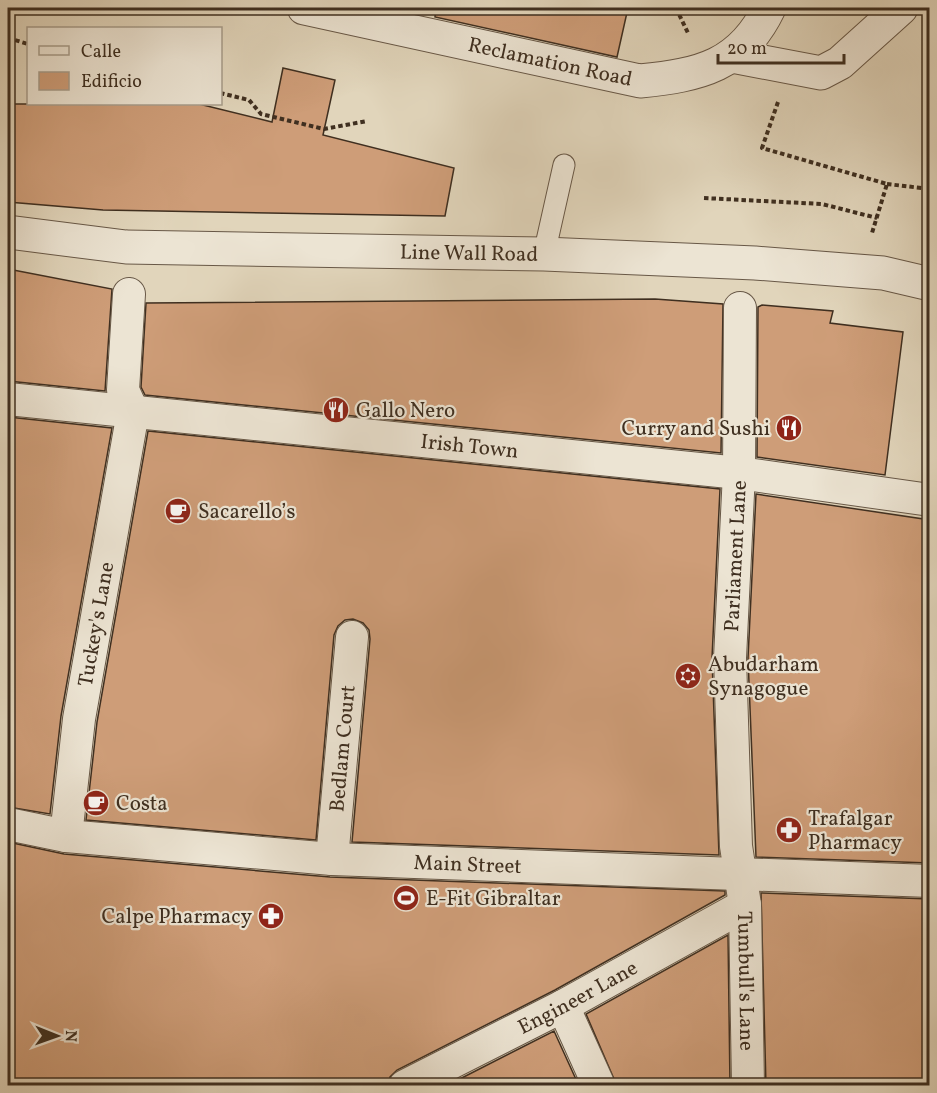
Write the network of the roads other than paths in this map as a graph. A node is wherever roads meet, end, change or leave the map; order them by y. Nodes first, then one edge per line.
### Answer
1 (304, 8) edge
2 (769, 8) edge
3 (901, 8) edge
4 (355, 13) edge
5 (732, 56) junction
6 (564, 165) dead end
7 (8, 232) edge
8 (543, 255) junction
9 (930, 284) edge
10 (129, 294) dead end
11 (740, 308) dead end
12 (8, 399) edge
13 (133, 412) junction
14 (739, 473) junction
15 (930, 500) edge
16 (352, 637) dead end
17 (8, 824) edge
18 (66, 836) junction
19 (332, 859) junction
20 (930, 881) edge
21 (743, 890) junction
22 (563, 1006) junction
23 (405, 1086) edge
24 (599, 1086) edge
25 (748, 1086) edge

1 - 4 street, Reclamation Road
2 - 5 street, Reclamation Road
3 - 5 street
4 - 5 street, Reclamation Road
6 - 8 lane
7 - 8 street, Line Wall Road
8 - 9 street, Line Wall Road
10 - 13 street
11 - 14 street, Parliament Lane
12 - 13 street, Irish Town
13 - 14 street, Irish Town
13 - 18 street, Tuckey's Lane
14 - 15 street, Irish Town
14 - 21 street, Parliament Lane
16 - 19 street, Bedlam Court
17 - 18 street, Main Street
18 - 19 street, Main Street
19 - 21 street, Main Street
20 - 21 street, Main Street
21 - 22 street, Engineer Lane
21 - 25 street, Tumbull's Lane
22 - 23 street, Engineer Lane
22 - 24 street

